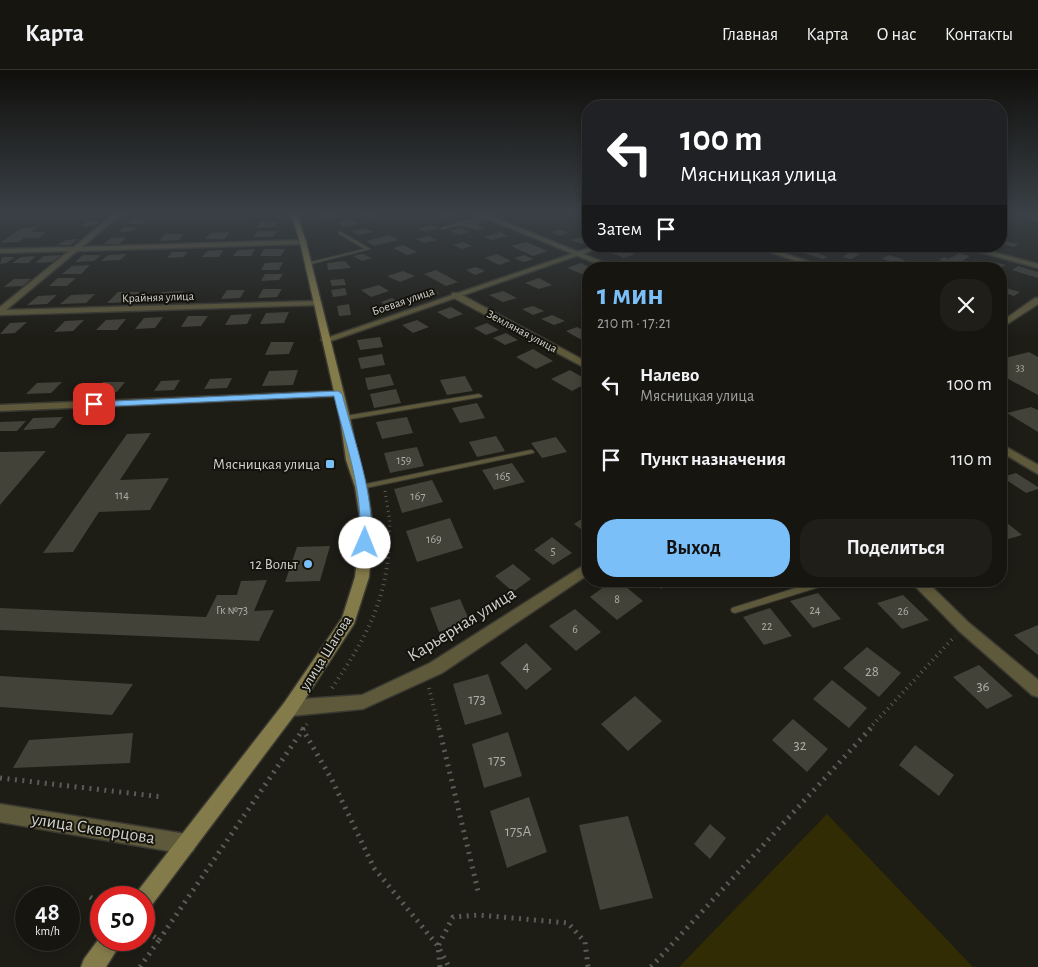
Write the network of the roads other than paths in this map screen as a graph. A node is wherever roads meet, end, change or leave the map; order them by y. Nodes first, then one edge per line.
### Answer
1 (67, 256) edge
2 (306, 256) edge
3 (341, 256) edge
4 (574, 256) edge
5 (585, 256) edge
6 (786, 256) edge
7 (999, 256) edge
8 (600, 262) edge
9 (805, 262) edge
10 (308, 264) junction
11 (1038, 266) edge
12 (455, 295) junction
13 (1038, 300) edge
14 (316, 303) junction
15 (0, 312) edge
16 (1007, 321) edge
17 (325, 340) junction
18 (582, 363) edge
19 (338, 394) junction
20 (479, 396) dead end
21 (0, 408) edge
22 (345, 418) junction
23 (532, 452) dead end
24 (1007, 452) edge
25 (1038, 470) edge
26 (360, 487) junction
27 (582, 572) edge
28 (810, 587) edge
29 (923, 587) edge
30 (735, 610) dead end
31 (1038, 690) edge
32 (290, 708) junction
33 (0, 814) edge
34 (186, 844) junction
35 (154, 886) edge
36 (104, 951) edge
37 (92, 967) edge

1 - 15 street
2 - 10 main road, улица Шагова
3 - 10 lane
4 - 12 street, Боевая улица
5 - 8 street
6 - 9 street
7 - 11 street
10 - 14 main road, улица Шагова
12 - 17 street, Боевая улица
12 - 18 street, Земляная улица
13 - 16 street
14 - 15 street, Крайняя улица
14 - 17 main road, улица Шагова
17 - 19 main road, улица Шагова
19 - 21 street
19 - 22 main road, улица Шагова
20 - 22 lane
22 - 26 main road, улица Шагова
23 - 26 lane
24 - 25 street
26 - 32 main road, улица Шагова
27 - 32 street, Карьерная улица
28 - 30 lane
29 - 31 street
32 - 34 main road, улица Шагова
33 - 34 street, улица Скворцова
34 - 35 main road, улица Шагова
36 - 37 main road

